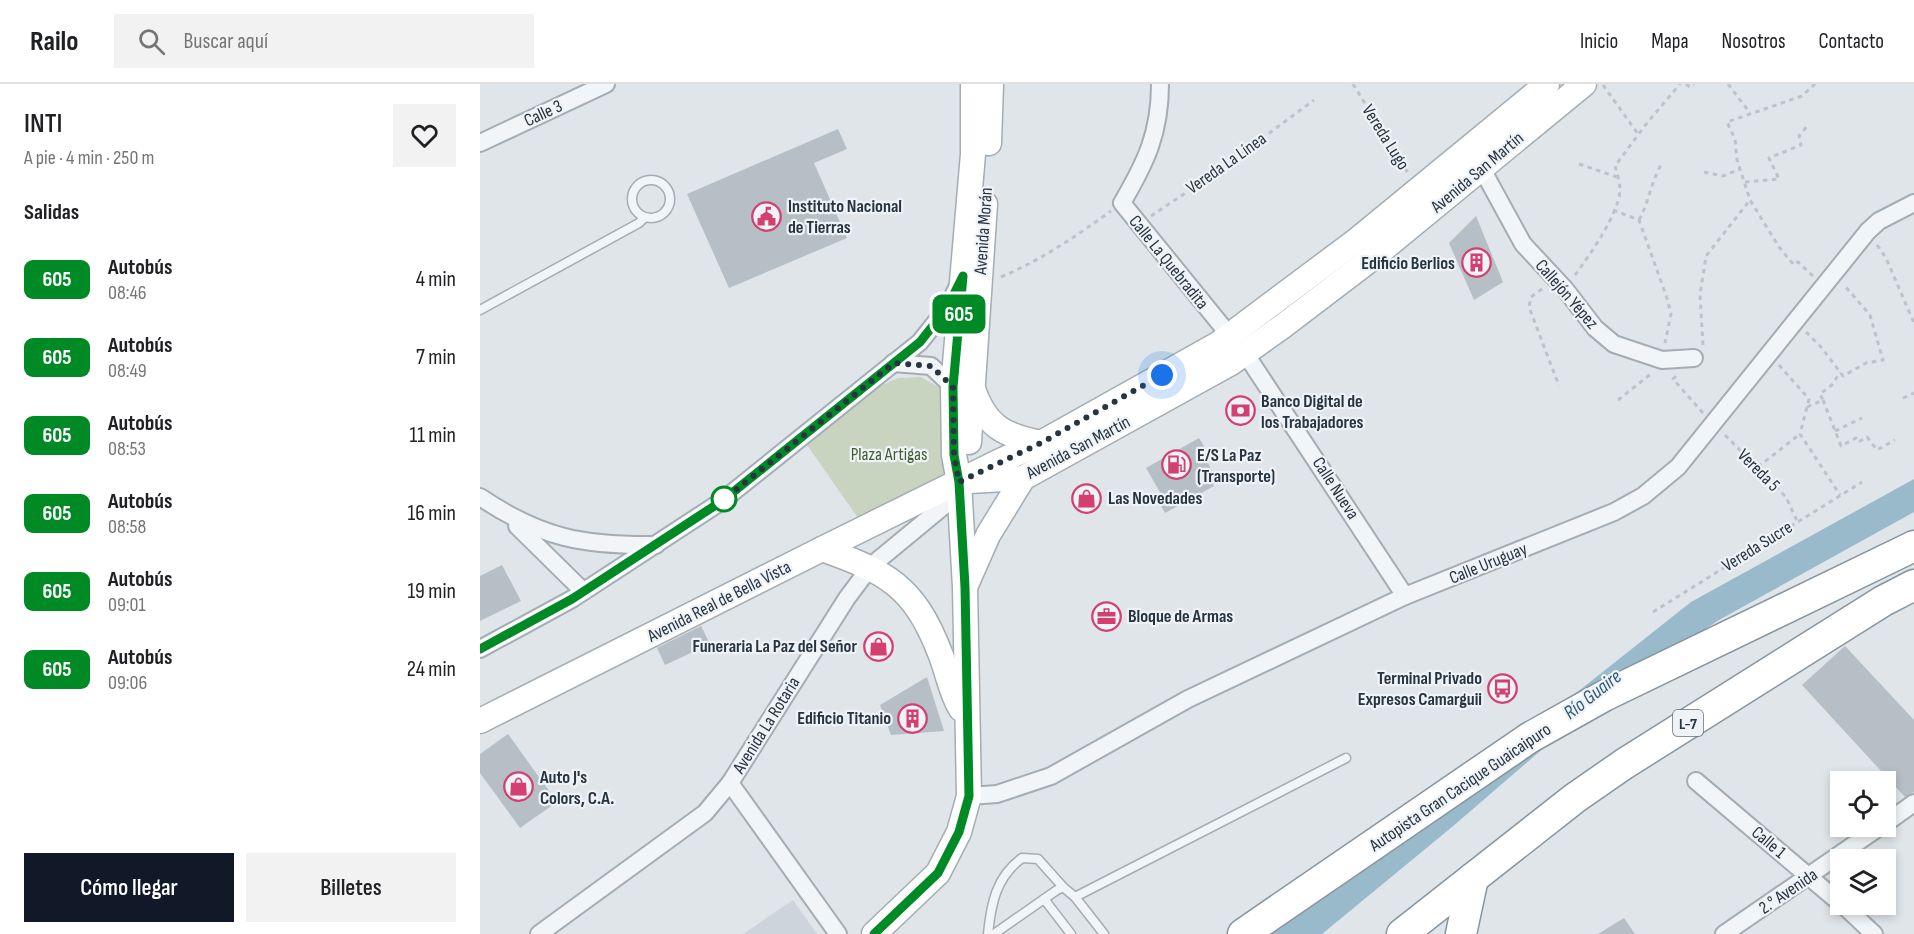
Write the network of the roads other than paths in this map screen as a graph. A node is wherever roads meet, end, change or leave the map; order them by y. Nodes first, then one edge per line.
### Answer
1 (606, 84) edge
2 (973, 84) edge
3 (991, 84) edge
4 (1160, 84) edge
5 (1547, 84) edge
6 (1584, 84) edge
7 (480, 142) edge
8 (1482, 169) junction
9 (1914, 203) edge
10 (644, 218) junction
11 (971, 281) junction
12 (480, 310) edge
13 (1238, 344) junction
14 (1694, 358) road end
15 (894, 363) junction
16 (963, 387) junction
17 (1041, 443) junction
18 (1023, 478) junction
19 (959, 482) junction
20 (480, 498) edge
21 (657, 545) junction
22 (1914, 546) edge
23 (822, 549) junction
24 (872, 566) junction
25 (1914, 585) edge
26 (965, 587) junction
27 (583, 591) junction
28 (1405, 596) junction
29 (480, 649) edge
30 (967, 717) junction
31 (480, 721) edge
32 (1346, 758) dead end
33 (1696, 781) dead end
34 (730, 783) junction
35 (969, 796) junction
36 (1914, 803) edge
37 (1896, 816) edge
38 (1866, 837) edge
39 (1811, 877) junction
40 (1473, 878) junction
41 (1063, 887) junction
42 (1830, 894) edge
43 (1075, 897) junction
44 (1044, 898) junction
45 (1853, 915) edge
46 (539, 934) edge
47 (838, 934) edge
48 (874, 934) edge
49 (988, 934) edge
50 (994, 934) edge
51 (1071, 934) edge
52 (1104, 934) edge
53 (1243, 934) edge
54 (1402, 934) edge
55 (1461, 934) edge
56 (1724, 934) edge
57 (1874, 934) edge

1 - 7 street, Calle 3
2 - 11 main road, Avenida Morán
3 - 11 main road, Avenida Morán
4 - 13 street, Calle La Quebradita
5 - 13 main road, Avenida San Martín
6 - 8 main road, Avenida San Martín
8 - 13 main road, Avenida San Martín
8 - 14 street, Callejón Yépez
9 - 28 street, Calle Uruguay
10 - 10 lane
10 - 12 lane
11 - 15 street
11 - 16 main road, Avenida Morán
13 - 17 main road, Avenida San Martín
13 - 18 main road, Avenida San Martín
13 - 28 street, Calle Nueva
15 - 16 street
15 - 21 street
16 - 17 main road
16 - 19 main road, Avenida Morán
17 - 19 main road, Avenida San Martín
18 - 19 main road, Avenida San Martín
18 - 26 main road
19 - 23 main road, Avenida Real de Bella Vista
19 - 24 street, Avenida La Rotaria
19 - 26 main road, Avenida Morán
20 - 21 street
20 - 27 street
21 - 27 street
22 - 53 highway, Autopista Gran Cacique Guaicaipuro
23 - 24 main road
23 - 31 main road, Avenida Real de Bella Vista
24 - 30 main road
24 - 34 street, Avenida La Rotaria
25 - 40 highway, L-7
26 - 30 main road, Avenida Morán
27 - 29 street
28 - 35 street, Calle Uruguay
30 - 35 main road, Avenida Morán
32 - 43 lane
33 - 39 street, Calle 1
34 - 46 street, Avenida La Rotaria
34 - 47 street
35 - 48 main road, Avenida Morán
36 - 37 street
38 - 39 street, 2.° Avenida
39 - 42 street, Calle 1
39 - 56 street, 2.° Avenida
40 - 54 highway, L-7
40 - 55 highway
41 - 43 lane
41 - 44 lane
41 - 49 lane
43 - 52 lane
44 - 50 lane
44 - 51 lane
45 - 57 street, Calle 1

